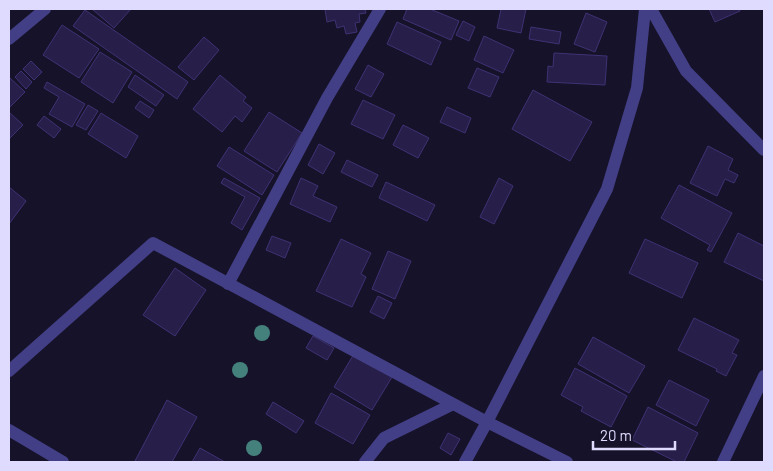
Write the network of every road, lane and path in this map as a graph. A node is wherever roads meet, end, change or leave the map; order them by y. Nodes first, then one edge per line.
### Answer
1 (46, 9) edge
2 (380, 9) edge
3 (645, 9) edge
4 (651, 9) edge
5 (9, 39) edge
6 (764, 150) edge
7 (228, 284) junction
8 (9, 371) edge
9 (764, 376) edge
10 (453, 404) junction
11 (487, 422) junction
12 (9, 430) edge
13 (64, 462) edge
14 (365, 462) edge
15 (465, 462) edge
16 (567, 462) edge
17 (723, 462) edge

1 - 5 street
2 - 7 street
3 - 11 street
4 - 6 street
7 - 8 street
7 - 10 street
9 - 17 street
10 - 11 street
10 - 14 street
11 - 15 street
11 - 16 street
12 - 13 street

